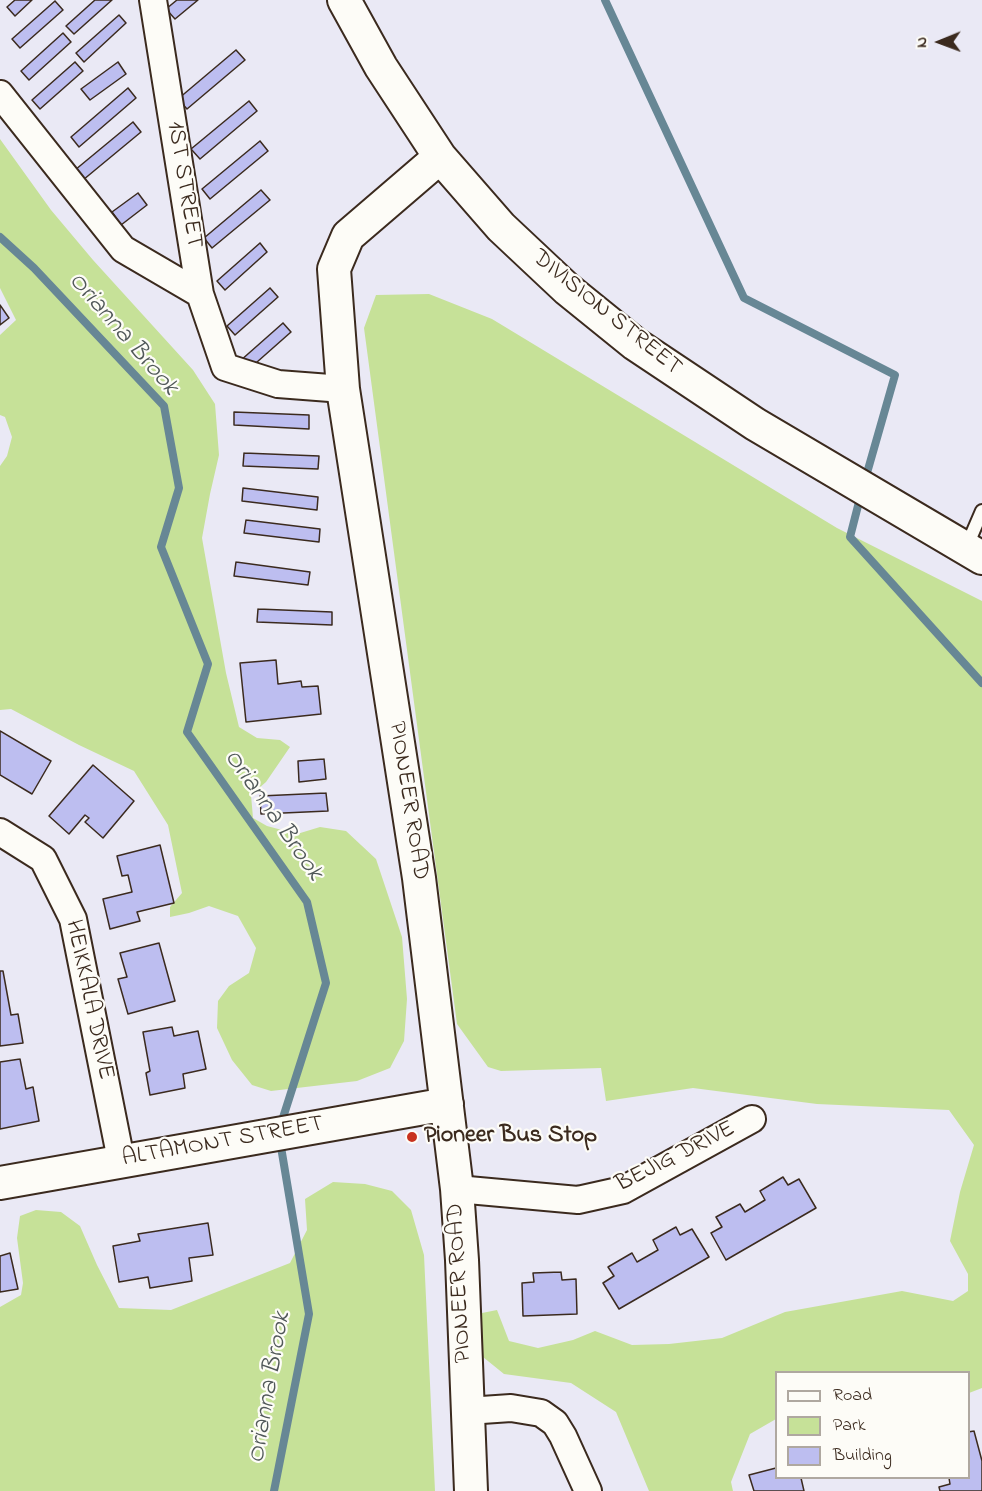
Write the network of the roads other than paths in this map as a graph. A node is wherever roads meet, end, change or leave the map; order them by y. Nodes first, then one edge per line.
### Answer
1 (153, 0) edge
2 (344, 0) edge
3 (1, 88) edge
4 (440, 157) junction
5 (200, 294) junction
6 (343, 389) junction
7 (982, 511) edge
8 (974, 553) edge
9 (0, 832) edge
10 (447, 1104) junction
11 (752, 1119) dead end
12 (121, 1161) junction
13 (0, 1183) edge
14 (457, 1189) junction
15 (467, 1411) junction
16 (471, 1491) edge
17 (588, 1491) edge

1 - 5 street, 1ST STREET
2 - 4 street, DIVISION STREET
3 - 5 street
4 - 6 street, PIONEER ROAD
4 - 8 street, DIVISION STREET
5 - 6 street, 1ST STREET
6 - 10 street, PIONEER ROAD
7 - 8 lane
9 - 12 street, HEIKKALA DRIVE
10 - 12 street, ALTAMONT STREET
10 - 14 street, PIONEER ROAD
11 - 14 street, BEJIG DRIVE
12 - 13 street, ALTAMONT STREET
14 - 15 street, PIONEER ROAD
15 - 16 street, PIONEER ROAD
15 - 17 street

